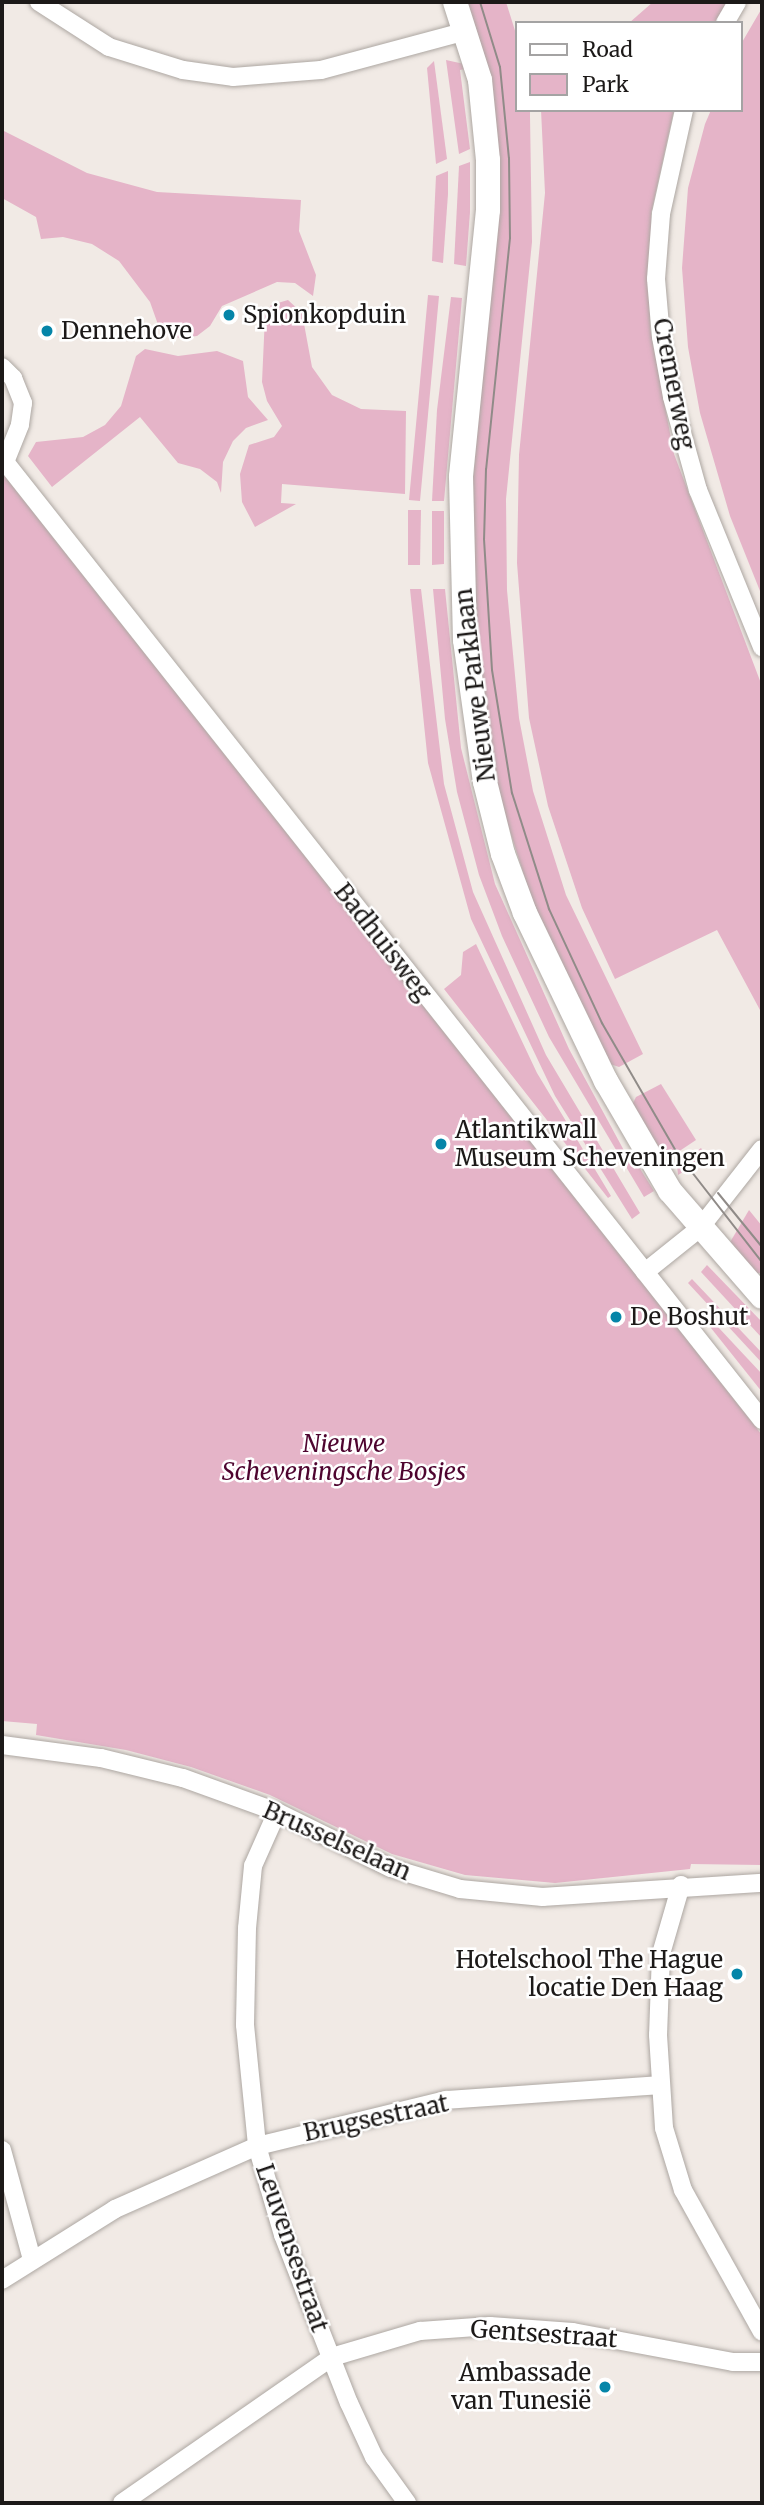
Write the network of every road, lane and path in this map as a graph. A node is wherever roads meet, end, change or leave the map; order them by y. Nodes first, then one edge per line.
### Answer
1 (39, 2) edge
2 (455, 2) edge
3 (737, 2) edge
4 (726, 21) edge
5 (467, 31) junction
6 (684, 112) edge
7 (2, 367) edge
8 (3, 460) edge
9 (762, 647) edge
10 (762, 1149) edge
11 (700, 1228) junction
12 (645, 1272) junction
13 (762, 1297) edge
14 (762, 1420) edge
15 (2, 1745) edge
16 (277, 1812) junction
17 (762, 1883) edge
18 (681, 1885) junction
19 (659, 2085) junction
20 (257, 2146) junction
21 (2, 2150) edge
22 (32, 2260) junction
23 (2, 2280) edge
24 (762, 2332) edge
25 (332, 2357) junction
26 (762, 2361) edge
27 (122, 2503) edge
28 (407, 2503) edge

1 - 5 street
2 - 5 main road, Nieuwe Parklaan
3 - 4 street
5 - 11 main road, Nieuwe Parklaan
6 - 9 street, Cremerweg
7 - 8 street, Badhuisweg
8 - 12 street, Badhuisweg
10 - 11 street
11 - 12 street
11 - 13 main road, Nieuwe Parklaan
12 - 14 street, Badhuisweg
15 - 16 street, Brusselselaan
16 - 18 street, Brusselselaan
16 - 20 street, Leuvensestraat
17 - 18 street, Brusselselaan
18 - 19 street
19 - 20 street, Brugsestraat
19 - 24 street
20 - 22 street, Brugsestraat
20 - 25 street, Leuvensestraat
21 - 22 street
22 - 23 street, Brugsestraat
25 - 26 street, Gentsestraat
25 - 27 street, Gentsestraat
25 - 28 street, Leuvensestraat

